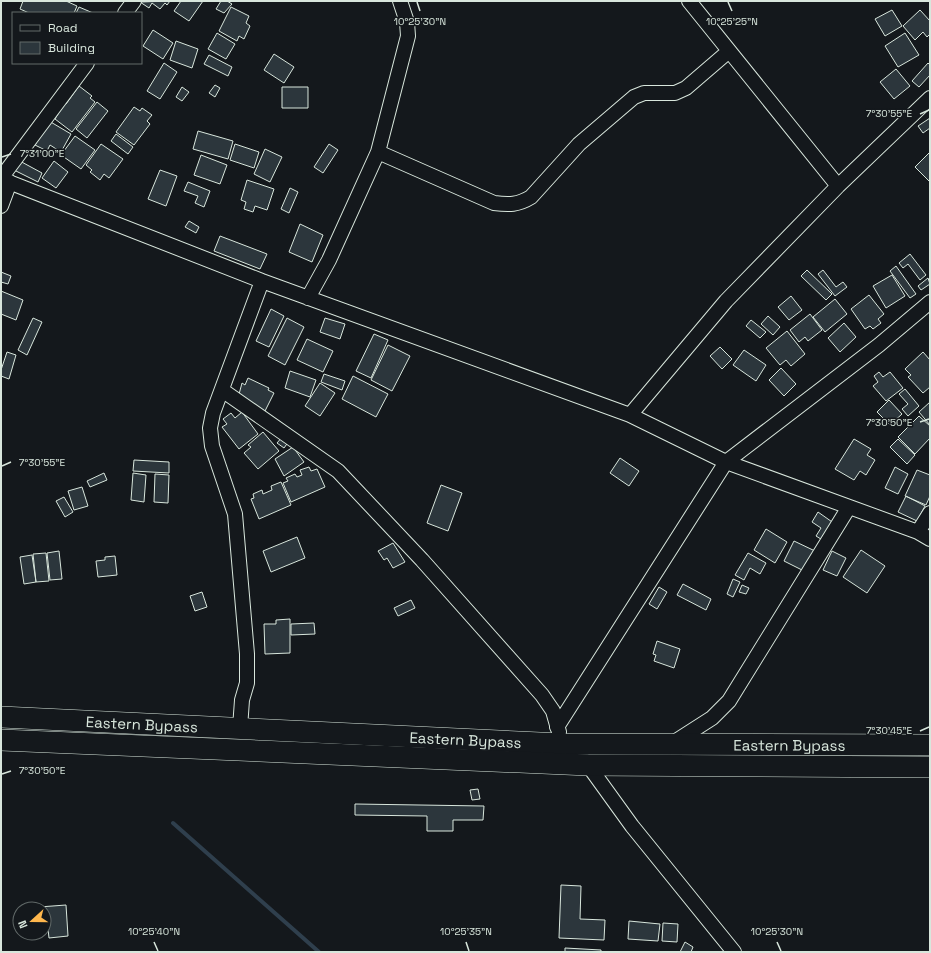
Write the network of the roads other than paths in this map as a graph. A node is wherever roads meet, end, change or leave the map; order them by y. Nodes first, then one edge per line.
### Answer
1 (134, 1) edge
2 (400, 1) edge
3 (689, 1) edge
4 (126, 12) edge
5 (729, 51) junction
6 (86, 64) edge
7 (930, 98) edge
8 (378, 152) junction
9 (4, 180) edge
10 (838, 186) junction
11 (1, 206) edge
12 (262, 281) junction
13 (308, 298) junction
14 (930, 302) edge
15 (222, 390) junction
16 (630, 416) junction
17 (726, 462) junction
18 (850, 507) junction
19 (930, 513) edge
20 (924, 535) edge
21 (1, 717) edge
22 (240, 728) junction
23 (560, 736) junction
24 (1, 740) edge
25 (673, 743) junction
26 (930, 745) edge
27 (588, 765) junction
28 (930, 767) edge
29 (734, 952) edge

1 - 4 street
2 - 8 street
3 - 5 street
5 - 8 street
5 - 10 street
6 - 9 street
7 - 10 street
8 - 13 street
9 - 11 street
9 - 12 street
10 - 16 street
12 - 13 street
12 - 15 street
13 - 16 street
14 - 17 street
15 - 22 street
15 - 23 street
16 - 17 street
17 - 18 street
17 - 23 street
18 - 20 street
18 - 25 street
19 - 20 street
21 - 22 highway, Eastern Bypass
22 - 23 highway, Eastern Bypass
23 - 25 highway, Eastern Bypass
24 - 27 highway, Eastern Bypass
25 - 26 highway, Eastern Bypass
27 - 28 highway, Eastern Bypass
27 - 29 street

